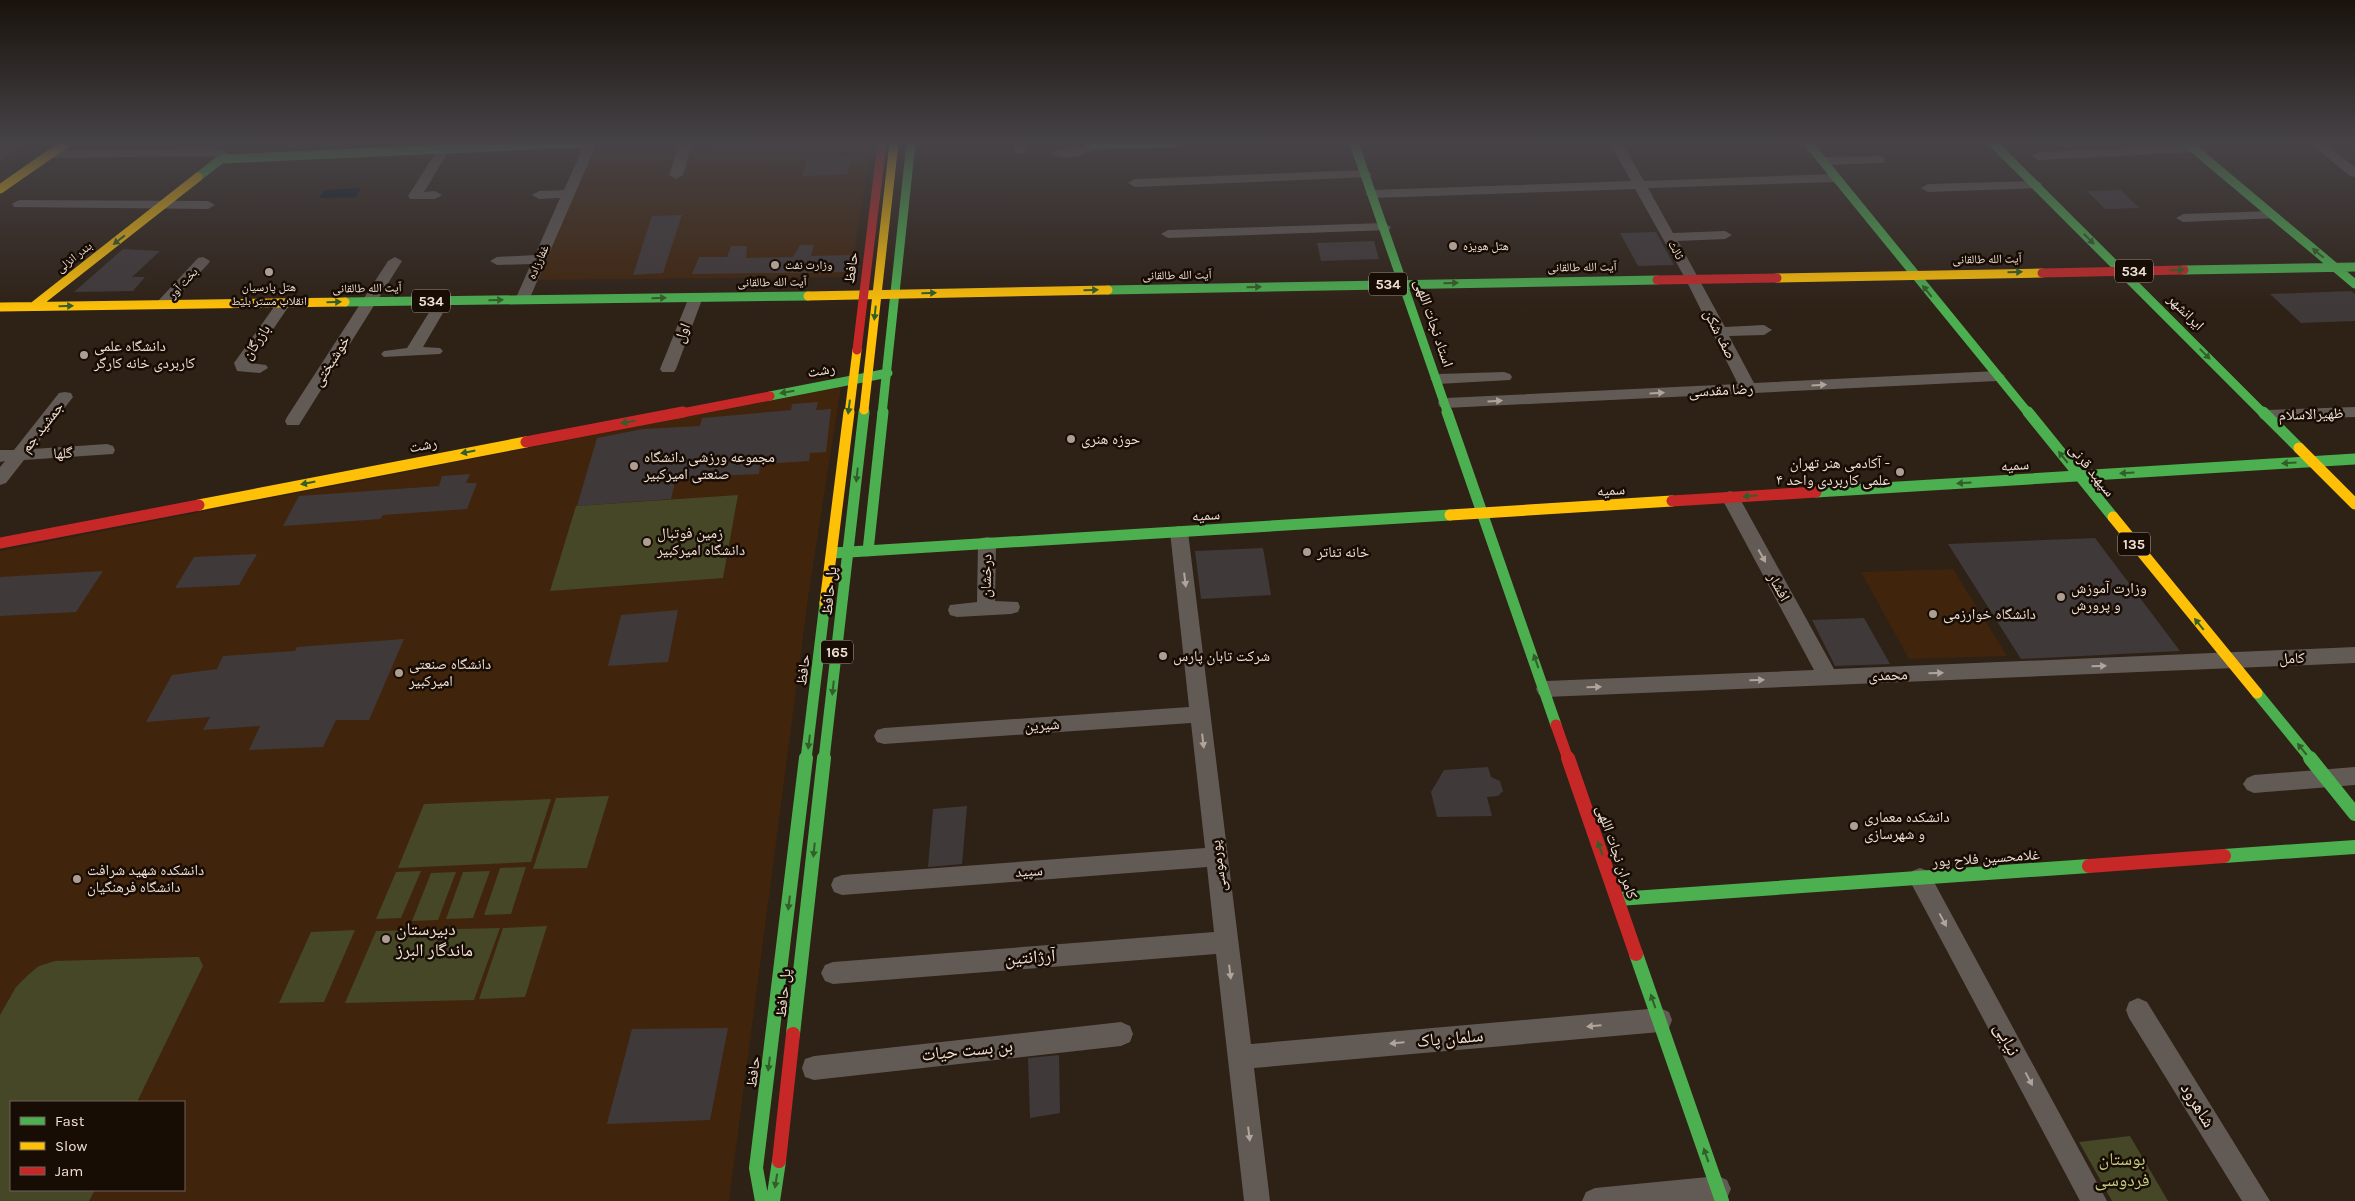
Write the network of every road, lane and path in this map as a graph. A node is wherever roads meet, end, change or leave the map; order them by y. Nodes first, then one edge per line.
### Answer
1 (170, 199) edge
2 (566, 199) edge
3 (875, 199) edge
4 (880, 199) edge
5 (888, 199) edge
6 (902, 199) edge
7 (907, 199) edge
8 (1374, 199) edge
9 (1647, 199) edge
10 (1853, 199) edge
11 (2049, 199) edge
12 (2254, 199) edge
13 (18, 204) dead end
14 (164, 204) junction
15 (907, 204) junction
16 (208, 205) dead end
17 (874, 205) junction
18 (2273, 215) junction
19 (2183, 218) dead end
20 (1384, 227) junction
21 (904, 232) junction
22 (871, 233) junction
23 (1168, 234) dead end
24 (1725, 235) dead end
25 (1669, 237) junction
26 (540, 259) junction
27 (203, 261) dead end
28 (395, 261) dead end
29 (498, 261) dead end
30 (2336, 268) junction
31 (2355, 268) edge
32 (2122, 271) junction
33 (1982, 273) junction
34 (1914, 274) junction
35 (1692, 278) junction
36 (1404, 284) junction
37 (2355, 284) edge
38 (1962, 285) dead end
39 (896, 294) junction
40 (863, 295) junction
41 (696, 297) junction
42 (522, 300) junction
43 (1953, 300) dead end
44 (443, 301) junction
45 (369, 302) junction
46 (284, 303) junction
47 (163, 304) junction
48 (34, 306) junction
49 (0, 307) edge
50 (1950, 319) junction
51 (1764, 330) dead end
52 (1720, 332) junction
53 (435, 351) dead end
54 (412, 352) junction
55 (389, 354) dead end
56 (260, 368) dead end
57 (668, 369) dead end
58 (888, 373) junction
59 (1997, 376) junction
60 (1504, 377) dead end
61 (852, 380) junction
62 (1438, 380) junction
63 (1749, 389) junction
64 (65, 397) dead end
65 (1446, 403) junction
66 (304, 412) dead end
67 (2355, 412) edge
68 (2267, 416) junction
69 (107, 450) dead end
70 (19, 455) junction
71 (0, 456) edge
72 (2355, 459) edge
73 (2313, 461) junction
74 (2078, 476) junction
75 (0, 479) edge
76 (1730, 498) junction
77 (2355, 504) edge
78 (1485, 513) junction
79 (1179, 532) junction
80 (0, 543) edge
81 (987, 543) junction
82 (868, 551) junction
83 (833, 553) junction
84 (1011, 607) dead end
85 (986, 608) junction
86 (957, 610) dead end
87 (2355, 655) edge
88 (2230, 661) junction
89 (1828, 677) junction
90 (1546, 689) junction
91 (1200, 714) junction
92 (884, 736) dead end
93 (2355, 776) edge
94 (2326, 778) junction
95 (2254, 784) dead end
96 (2355, 814) edge
97 (2355, 847) edge
98 (1217, 857) junction
99 (1920, 878) junction
100 (842, 885) dead end
101 (1618, 899) junction
102 (1226, 942) junction
103 (833, 973) dead end
104 (2138, 1010) dead end
105 (1660, 1020) junction
106 (1120, 1034) dead end
107 (1240, 1057) junction
108 (814, 1068) dead end
109 (1720, 1195) edge
110 (762, 1201) edge
111 (773, 1201) edge
112 (1257, 1201) edge
113 (1595, 1201) edge
114 (2094, 1201) edge
115 (2258, 1201) edge

1 - 14 main road, بندر انزلی
2 - 26 street, غفارزاده
3 - 17 main road, حافظ / 165
4 - 17 main road
5 -> 111 main road, پل حافظ / 165, bridge
6 - 15 main road
7 - 15 main road
8 - 20 main road, استاد نجات اللهی
9 - 25 street, ثالث
10 - 34 main road, سپهبد قرنی / 135
11 -> 32 main road, ایرانشهر
12 - 18 main road
13 - 14 street
14 - 16 street
14 -> 48 main road, بندر انزلی
15 - 21 main road
17 - 22 main road, حافظ / 165
18 - 19 street
30 -> 18 main road
20 - 23 street
20 - 36 main road, استاد نجات اللهی
21 - 22 main road
21 - 39 main road
22 - 40 main road, حافظ / 165
24 - 25 street
25 - 35 street, ثالث
26 - 29 street
26 - 42 street, غفارزاده
27 - 47 street, بخت آور
28 - 45 street, خوشبختی
30 - 31 main road, آیت الله طالقانی / 534
32 -> 30 main road, آیت الله طالقانی / 534
30 - 37 main road
33 -> 32 main road, آیت الله طالقانی / 534
32 -> 68 main road, ایرانشهر
33 - 34 main road, آیت الله طالقانی / 534
33 - 38 main road
34 - 35 main road, آیت الله طالقانی / 534
50 -> 34 main road, سپهبد قرنی / 135
36 -> 35 main road, آیت الله طالقانی / 534
35 - 52 street, صف شکن
39 -> 36 main road, آیت الله طالقانی / 534
36 - 62 main road, استاد نجات اللهی
39 - 40 main road, آیت الله طالقانی / 534
39 - 58 main road
40 - 41 main road, آیت الله طالقانی / 534
40 - 61 main road, حافظ / 165
42 -> 41 main road, آیت الله طالقانی / 534
41 - 57 street, اول
44 -> 42 main road, آیت الله طالقانی / 534
43 - 50 main road
44 - 45 main road, آیت الله طالقانی / 534
44 - 54 street
46 -> 45 main road, آیت الله طالقانی / 534
45 - 66 street, خوشبختی
46 - 47 main road, آیت الله طالقانی / 534
46 - 56 street, بازرگان
48 -> 47 main road, آیت الله طالقانی / 534
48 - 49 main road, آیت الله طالقانی / 534
50 - 59 main road, سپهبد قرنی / 135
51 - 52 street
52 - 63 street, صف شکن
53 - 54 street
54 - 55 street
58 - 61 main road, رشت
58 - 82 main road
63 -> 59 street, رضا مقدسی
74 -> 59 main road, سپهبد قرنی / 135
60 - 62 street
61 -> 80 main road, رشت
61 -> 83 main road, حافظ / 165
62 - 65 main road, استاد نجات اللهی
65 -> 63 street, رضا مقدسی
64 - 70 street, جمشید جم
65 - 78 main road, استاد نجات اللهی
67 - 68 street, ظهیرالاسلام
68 - 73 main road, ایرانشهر
69 - 70 street, گلها
70 - 71 street, گلها
70 - 75 street, جمشید جم
72 - 73 main road, سمیه
73 -> 74 main road, سمیه
73 - 77 main road, ایرانشهر
74 -> 76 main road, سمیه
88 -> 74 main road, سپهبد قرنی / 135
76 - 78 main road, سمیه
76 -> 89 street, افشار
78 - 79 main road, سمیه
90 -> 78 main road, کامران نجات اللهی
79 - 81 main road, سمیه
79 -> 91 street, پورموسی
81 - 82 main road, سمیه
81 - 85 street, درخشان
82 - 83 main road, سمیه
83 -> 110 main road, حافظ / 165
84 - 85 street
85 - 86 street
87 - 88 street, کامل
89 -> 88 street, محمدی
94 -> 88 main road, سپهبد قرنی / 135
90 -> 89 street, محمدی
101 -> 90 main road, کامران نجات اللهی
91 - 92 street, شیرین
91 -> 98 street, پورموسی
93 - 94 street
94 - 95 street
94 - 96 main road, سپهبد قرنی / 135
97 - 99 main road, غلامحسین فلاح‌ پور
98 - 100 street, سپید
98 - 102 street, پورموسی
99 - 101 main road, غلامحسین فلاح‌ پور
99 -> 114 street, نیایی
105 -> 101 main road, کامران نجات اللهی
102 - 103 street, آرژانتین
102 -> 107 street, پورموسی
104 - 115 street, شاهرود
105 -> 107 street, سلمان پاک
109 -> 105 main road, کامران نجات اللهی
106 - 108 street, بن بست حیات
107 -> 112 street, پورموسی
109 - 113 street

